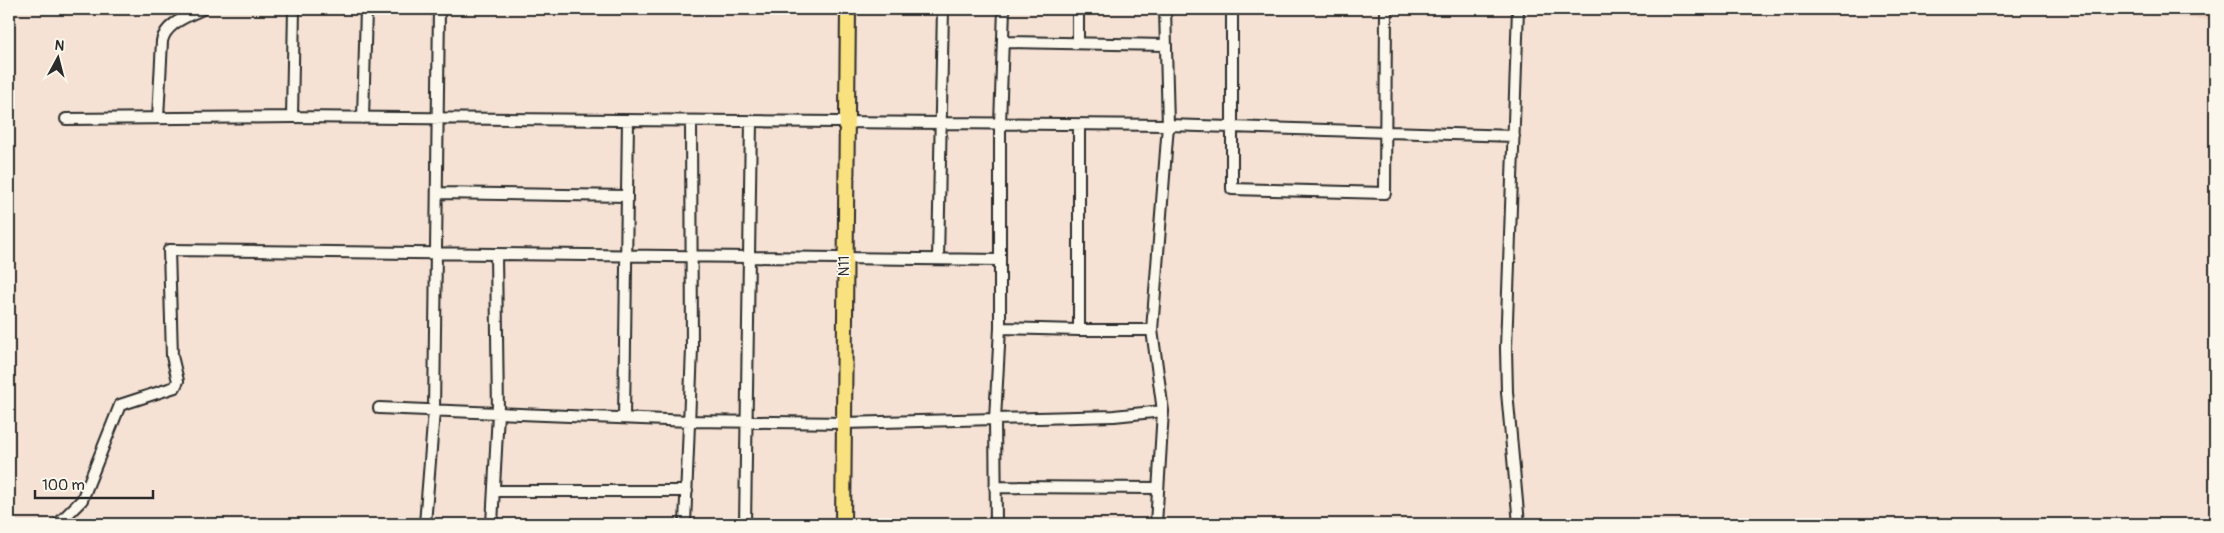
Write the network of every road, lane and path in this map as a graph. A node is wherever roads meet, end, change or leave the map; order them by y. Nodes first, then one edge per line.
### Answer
1 (202, 9) edge
2 (294, 9) edge
3 (366, 9) edge
4 (439, 9) edge
5 (848, 9) edge
6 (943, 9) edge
7 (1004, 9) edge
8 (1078, 9) edge
9 (1165, 9) edge
10 (1232, 9) edge
11 (1386, 9) edge
12 (1518, 9) edge
13 (1004, 42) junction
14 (1078, 43) junction
15 (1165, 45) junction
16 (292, 117) junction
17 (158, 118) junction
18 (363, 118) junction
19 (438, 118) junction
20 (66, 119) dead end
21 (628, 120) junction
22 (691, 121) junction
23 (751, 122) junction
24 (846, 123) junction
25 (942, 124) junction
26 (1000, 124) junction
27 (1079, 125) junction
28 (1168, 125) junction
29 (1231, 127) junction
30 (1386, 132) junction
31 (1514, 136) junction
32 (437, 193) junction
33 (627, 196) junction
34 (436, 254) junction
35 (496, 254) junction
36 (626, 255) junction
37 (690, 256) junction
38 (749, 256) junction
39 (844, 258) junction
40 (938, 259) junction
41 (1000, 260) junction
42 (1000, 328) junction
43 (1079, 330) junction
44 (1152, 330) junction
45 (379, 408) dead end
46 (434, 411) junction
47 (1163, 412) junction
48 (498, 413) junction
49 (624, 418) junction
50 (995, 419) junction
51 (690, 421) junction
52 (746, 421) junction
53 (844, 423) junction
54 (996, 487) junction
55 (1158, 488) junction
56 (494, 491) junction
57 (687, 491) junction
58 (58, 524) edge
59 (425, 524) edge
60 (492, 524) edge
61 (686, 524) edge
62 (745, 524) edge
63 (843, 524) edge
64 (996, 524) edge
65 (1156, 524) edge
66 (1519, 524) edge

1 - 17 street
2 - 16 street
3 - 18 street
4 - 19 street
5 - 24 main road, N11
6 - 25 street
7 - 13 street
8 - 14 street
9 - 15 street
10 - 29 street
11 - 30 street
12 - 31 street
13 - 14 street
13 - 26 street
14 - 15 street
15 - 28 street
16 - 17 street
16 - 18 street
17 - 20 street
18 - 19 street
19 - 21 street
19 - 32 street
21 - 22 street
21 - 33 street
22 - 23 street
22 - 37 street
23 - 24 street
23 - 38 street
24 - 25 street
24 - 39 main road, N11
25 - 26 street
25 - 40 street
26 - 27 street
26 - 41 street
27 - 28 street
27 - 43 street
28 - 29 street
28 - 44 street
29 - 30 street
29 - 30 street
30 - 31 street
31 - 66 street
32 - 33 street
32 - 34 street
33 - 36 street
34 - 35 street
34 - 46 street
34 - 58 street
35 - 36 street
35 - 48 street
36 - 37 street
36 - 49 street
37 - 38 street
37 - 51 street
38 - 39 street
38 - 52 street
39 - 40 street
39 - 53 main road, N11
40 - 41 street
41 - 42 street
42 - 43 street
42 - 50 street
43 - 44 street
44 - 47 street
45 - 46 street
46 - 48 street
46 - 59 street
47 - 50 street
47 - 55 street
48 - 49 street
48 - 56 street
49 - 51 street
50 - 53 street
50 - 54 street
51 - 52 street
51 - 57 street
52 - 53 street
52 - 62 street
53 - 63 main road, N11
54 - 55 street
54 - 64 street
55 - 65 street
56 - 57 street
56 - 60 street
57 - 61 street

